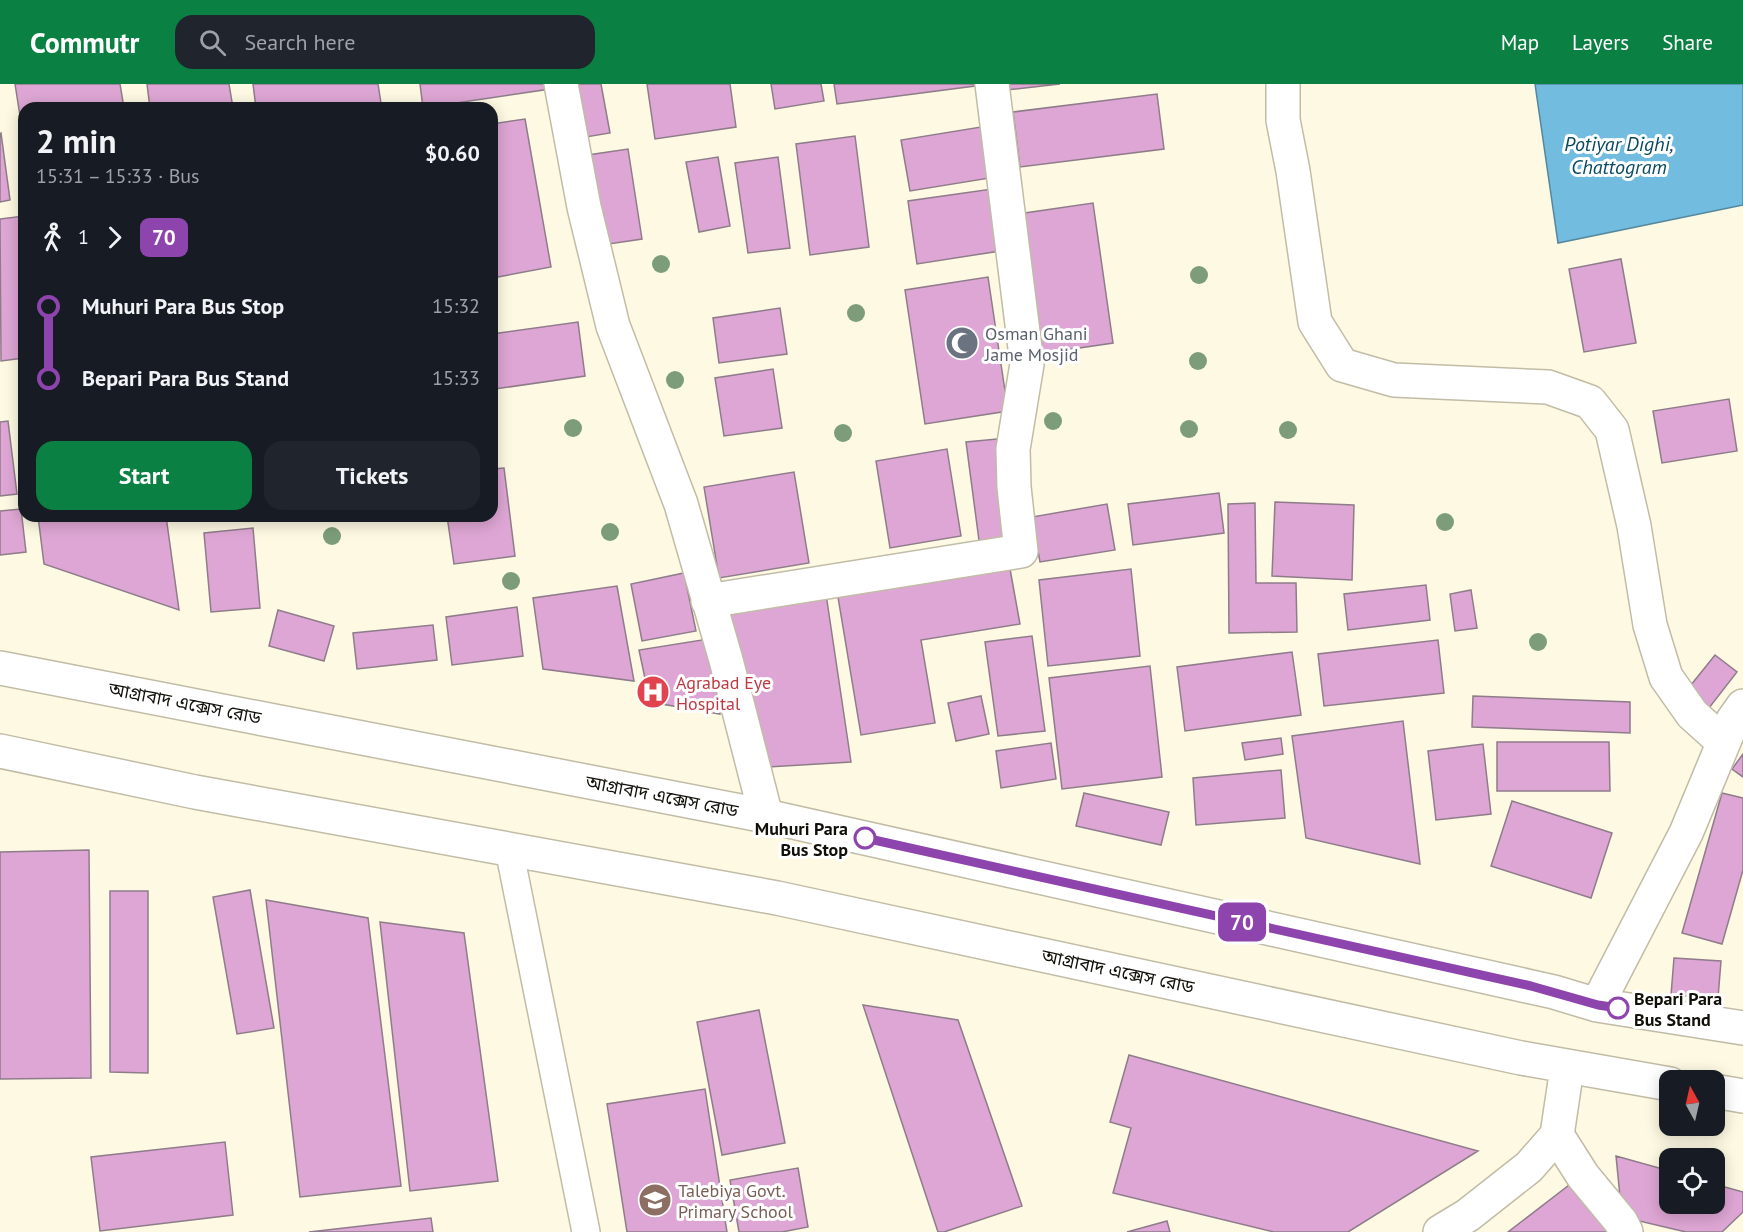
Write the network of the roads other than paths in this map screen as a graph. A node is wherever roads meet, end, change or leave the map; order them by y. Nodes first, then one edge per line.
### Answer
1 (561, 84) edge
2 (992, 84) edge
3 (1283, 84) edge
4 (708, 601) junction
5 (0, 668) edge
6 (1743, 706) edge
7 (1723, 742) junction
8 (0, 751) edge
9 (766, 816) junction
10 (509, 849) junction
11 (1598, 1005) junction
12 (1743, 1028) edge
13 (1567, 1068) junction
14 (1659, 1082) edge
15 (1725, 1093) edge
16 (1743, 1096) edge
17 (1557, 1135) junction
18 (586, 1232) edge
19 (1440, 1232) edge
20 (1626, 1232) edge

1 - 4 main road
2 - 4 main road
3 - 7 main road
4 - 9 main road
5 - 9 main road, আগ্রাবাদ এক্সেস রোড
6 - 7 main road
7 - 11 main road
8 - 10 main road, আগ্রাবাদ এক্সেস রোড
9 - 11 main road, আগ্রাবাদ এক্সেস রোড
10 - 13 main road, আগ্রাবাদ এক্সেস রোড
10 - 18 lane
11 - 12 main road, আগ্রাবাদ এক্সেস রোড
13 - 14 main road, আগ্রাবাদ এক্সেস রোড
13 - 17 main road
15 - 16 main road
17 - 19 main road
17 - 20 main road

